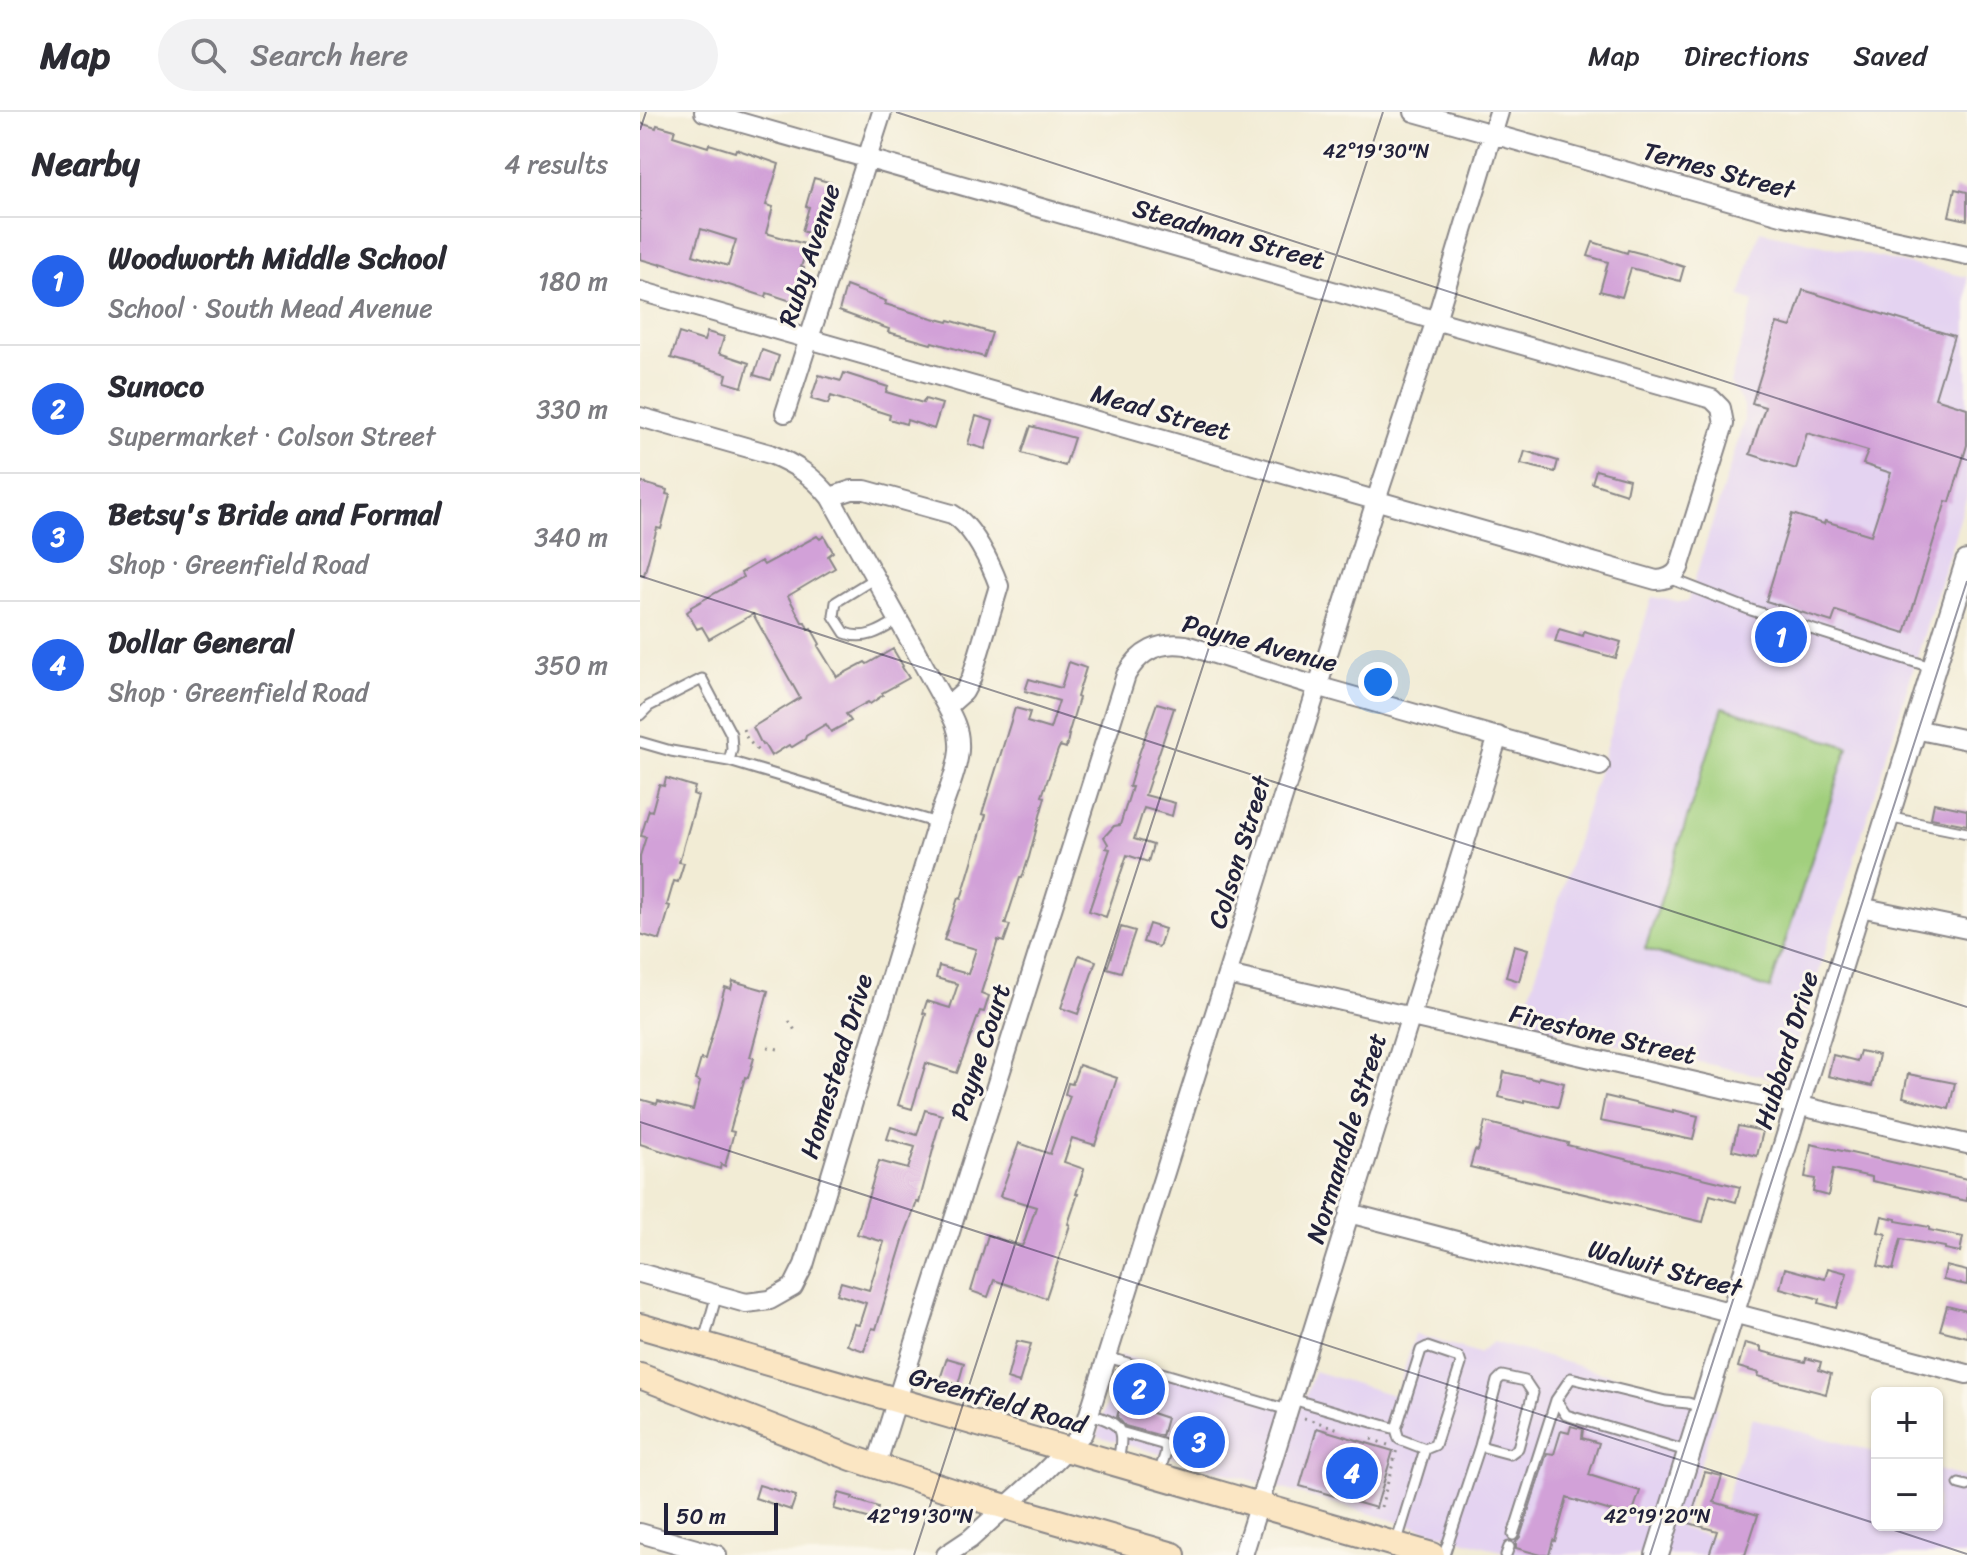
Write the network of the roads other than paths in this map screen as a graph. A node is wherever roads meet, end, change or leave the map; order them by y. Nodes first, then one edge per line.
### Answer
1 (704, 112) edge
2 (882, 112) edge
3 (1414, 112) edge
4 (1499, 112) edge
5 (1493, 134) junction
6 (867, 158) junction
7 (1967, 255) edge
8 (640, 291) edge
9 (1436, 320) junction
10 (810, 339) junction
11 (785, 413) dead end
12 (640, 417) edge
13 (830, 497) junction
14 (1376, 500) junction
15 (1967, 562) edge
16 (875, 578) junction
17 (1669, 578) junction
18 (898, 620) junction
19 (1139, 657) joint
20 (1934, 668) junction
21 (1318, 686) junction
22 (947, 707) junction
23 (640, 715) edge
24 (1915, 729) junction
25 (1498, 736) junction
26 (1967, 740) edge
27 (640, 742) edge
28 (729, 761) junction
29 (1600, 766) dead end
30 (1887, 817) junction
31 (937, 823) junction
32 (1967, 833) edge
33 (1860, 907) junction
34 (1967, 929) edge
35 (1228, 975) junction
36 (1411, 1017) junction
37 (1798, 1105) junction
38 (1967, 1144) edge
39 (1349, 1213) junction
40 (640, 1273) edge
41 (717, 1294) junction
42 (1733, 1313) junction
43 (640, 1326) edge
44 (703, 1344) junction
45 (1107, 1357) junction
46 (1967, 1374) edge
47 (640, 1376) edge
48 (897, 1400) junction
49 (1556, 1400) junction
50 (1703, 1408) junction
51 (1294, 1409) junction
52 (1089, 1414) junction
53 (1396, 1429) junction
54 (1120, 1432) junction
55 (1480, 1446) junction
56 (1425, 1449) junction
57 (1067, 1450) junction
58 (1690, 1452) junction
59 (1117, 1464) junction
60 (876, 1466) junction
61 (1158, 1476) junction
62 (1259, 1505) junction
63 (1005, 1506) junction
64 (640, 1533) edge
65 (1513, 1535) dead end
66 (1396, 1544) junction
67 (717, 1555) edge
68 (946, 1555) edge
69 (1173, 1555) edge
70 (1243, 1555) edge
71 (1432, 1555) edge
72 (1444, 1555) edge
73 (1657, 1555) edge

1 - 6 street, Steadman Street
2 - 6 street, Ruby Avenue
3 - 5 street, Ternes Street
4 - 5 street, Colson Street
5 - 7 street, Ternes Street
5 - 9 street, Colson Street
6 - 9 street, Steadman Street
6 - 10 street, Ruby Avenue
8 - 10 street, Mead Street
9 - 14 street, Colson Street
9 - 17 street, Steadman Street
10 - 11 street, Ruby Avenue
10 - 14 street, Mead Street
12 - 13 street, Homestead Drive
13 - 16 street, Homestead Drive
13 - 22 street
14 - 17 street, Mead Street
14 - 21 street, Colson Street
15 - 20 street, Hubbard Drive
16 - 18 street, Homestead Drive
16 - 18 lane
17 - 20 lane
18 - 22 street, Homestead Drive
19 - 21 street, Payne Avenue
19 - 48 street, Payne Court
20 - 24 street, Hubbard Drive
21 - 25 street, Payne Avenue
21 - 35 street, Colson Street
22 - 31 street, Homestead Drive
23 - 28 lane
24 - 26 street
24 - 30 street, Hubbard Drive
25 - 29 street, Payne Avenue
25 - 36 street, Normandale Street
27 - 28 lane
28 - 31 lane
30 - 32 lane
30 - 33 street, Hubbard Drive
31 - 41 street, Homestead Drive
33 - 34 street
33 - 37 street, Hubbard Drive
35 - 36 street, Firestone Street
35 - 45 street, Colson Street
36 - 37 street, Firestone Street
36 - 39 street, Normandale Street
37 - 38 street, Firestone Street
37 - 42 street, Hubbard Drive
39 - 42 street, Walwit Street
39 - 51 street, Normandale Street
40 - 41 street, Homestead Drive
41 - 44 lane
42 - 46 street, Walwit Street
42 - 50 street, Hubbard Drive
43 - 44 main road, Greenfield Road
44 - 48 main road, Greenfield Road
45 - 51 lane
45 - 52 street, Colson Street
47 - 60 main road
48 - 57 main road, Greenfield Road
48 - 60 street, Payne Court
49 - 50 lane
49 - 58 lane
49 - 65 lane
50 - 58 street, Hubbard Drive
51 - 53 lane
51 - 62 street, Normandale Street
52 - 54 lane
52 - 57 street, Colson Street
53 - 56 lane
53 - 56 lane
54 - 59 lane
54 - 61 lane
55 - 55 lane
55 - 72 lane
56 - 66 lane
57 - 59 main road, Greenfield Road
57 - 63 street, Colson Street
58 - 73 street, Hubbard Drive
59 - 61 main road, Greenfield Road
60 - 63 main road
61 - 62 main road, Greenfield Road
62 - 66 main road, Greenfield Road
62 - 70 street, Normandale Street
63 - 68 street, Colson Street
63 - 69 main road
64 - 67 street
66 - 71 main road, Greenfield Road

